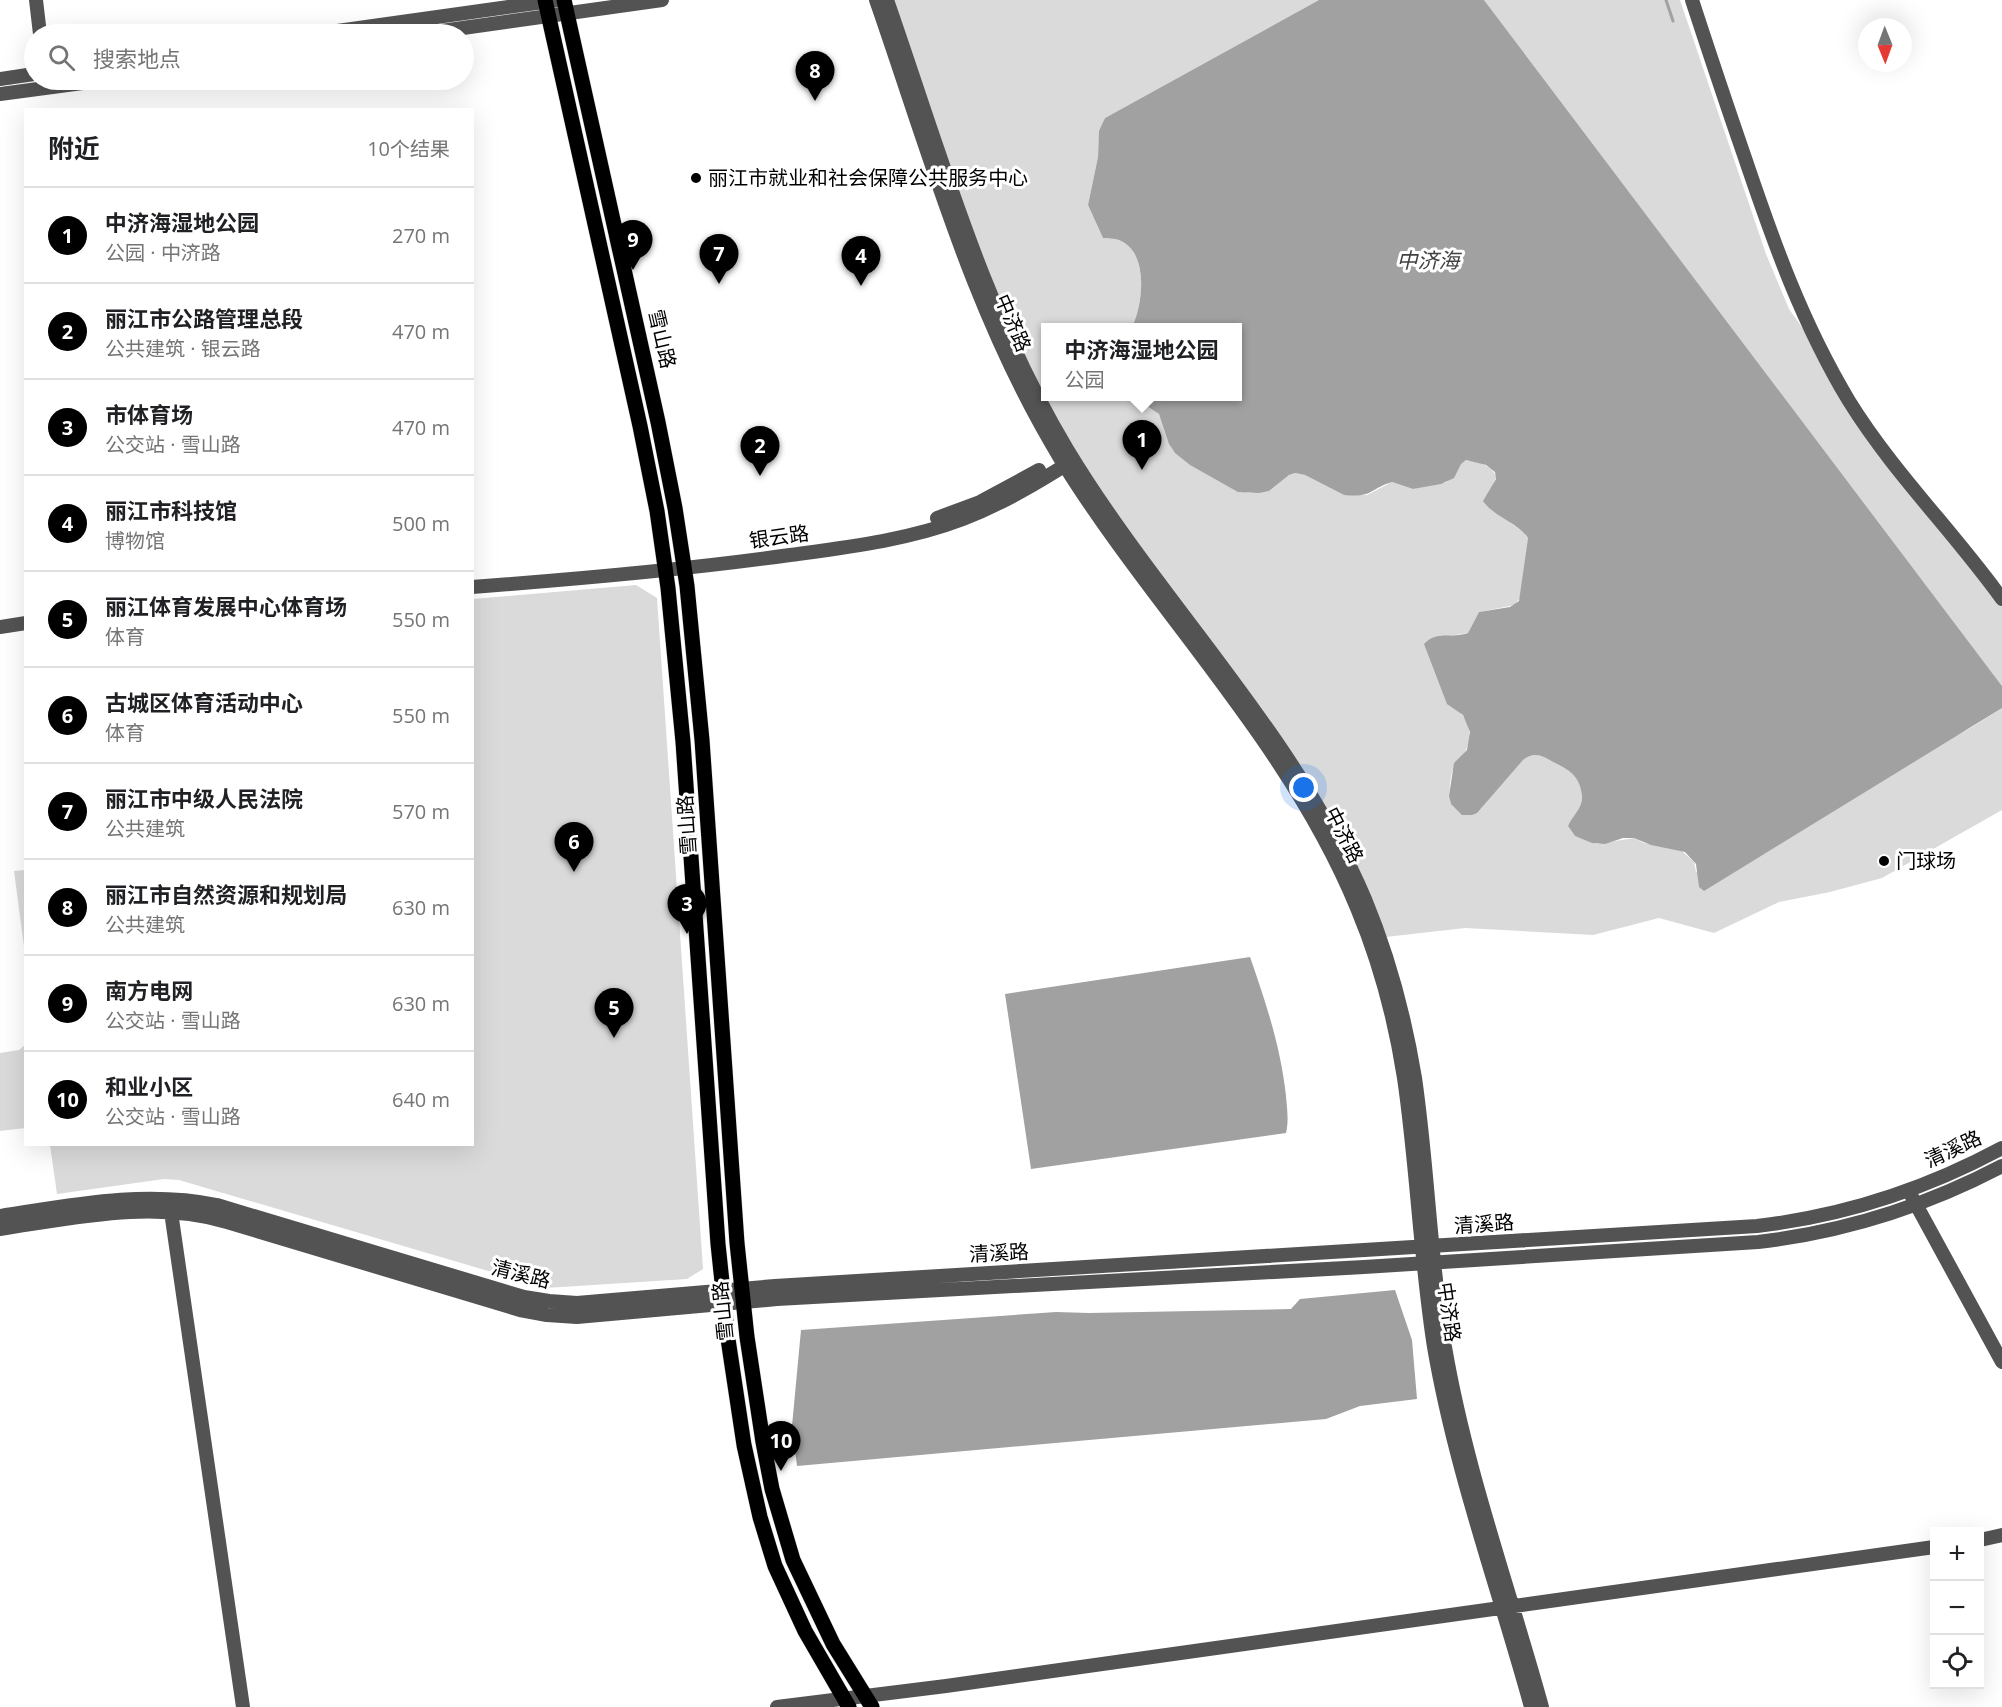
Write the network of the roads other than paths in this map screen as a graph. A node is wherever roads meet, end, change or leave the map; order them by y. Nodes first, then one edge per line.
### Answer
1 (36, 0) edge
2 (662, 0) edge
3 (876, 0) edge
4 (887, 0) edge
5 (1692, 0) edge
6 (1701, 0) edge
7 (549, 4) edge
8 (566, 7) edge
9 (39, 24) edge
10 (394, 24) edge
11 (463, 24) edge
12 (24, 75) edge
13 (0, 79) edge
14 (30, 90) edge
15 (0, 94) edge
16 (1070, 457) junction
17 (684, 564) junction
18 (665, 566) junction
19 (474, 578) edge
20 (2002, 584) edge
21 (474, 588) edge
22 (2002, 598) edge
23 (24, 613) edge
24 (0, 617) edge
25 (24, 622) edge
26 (0, 627) edge
27 (2002, 1148) edge
28 (2002, 1166) edge
29 (1913, 1189) junction
30 (1921, 1203) junction
31 (171, 1212) junction
32 (0, 1216) edge
33 (0, 1229) edge
34 (1427, 1247) junction
35 (1429, 1263) junction
36 (742, 1296) junction
37 (724, 1297) junction
38 (2002, 1343) edge
39 (2002, 1362) edge
40 (2002, 1535) edge
41 (1984, 1539) edge
42 (1930, 1548) edge
43 (1507, 1607) junction
44 (868, 1702) edge
45 (847, 1703) edge
46 (243, 1707) edge
47 (777, 1707) edge
48 (822, 1707) edge
49 (1531, 1707) edge
50 (1542, 1707) edge

1 - 9 street
2 - 8 street
3 - 16 street, 中济路
4 - 16 street, 中济路
5 - 22 street
6 - 20 street
7 - 8 street
7 - 10 street
7 - 11 street
7 - 18 main road, 雪山路
8 - 17 main road, 雪山路
12 - 13 street
14 - 15 street
16 - 17 street, 银云路
16 - 34 street, 中济路
17 - 18 street, 银云路
17 - 36 main road, 雪山路
18 - 19 street, 银云路
18 - 21 street, 银云路
18 - 37 main road, 雪山路
23 - 24 street
25 - 26 street
27 - 29 street, 清溪路
28 - 30 street, 清溪路
29 - 30 street
29 - 34 street, 清溪路
30 - 35 street, 清溪路
30 - 38 street
30 - 39 street
31 - 33 street, 清溪路
31 - 37 street, 清溪路
31 - 46 street
32 - 37 street, 清溪路
34 - 35 street, 中济路
34 - 36 street, 清溪路
35 - 36 street, 清溪路
35 - 43 street, 中济路
36 - 37 street, 清溪路
36 - 44 main road, 雪山路
37 - 45 main road, 雪山路
40 - 41 street
42 - 43 street
43 - 44 street
43 - 49 street, 中济路
43 - 50 street, 中济路
44 - 45 street
45 - 47 street
45 - 48 street

